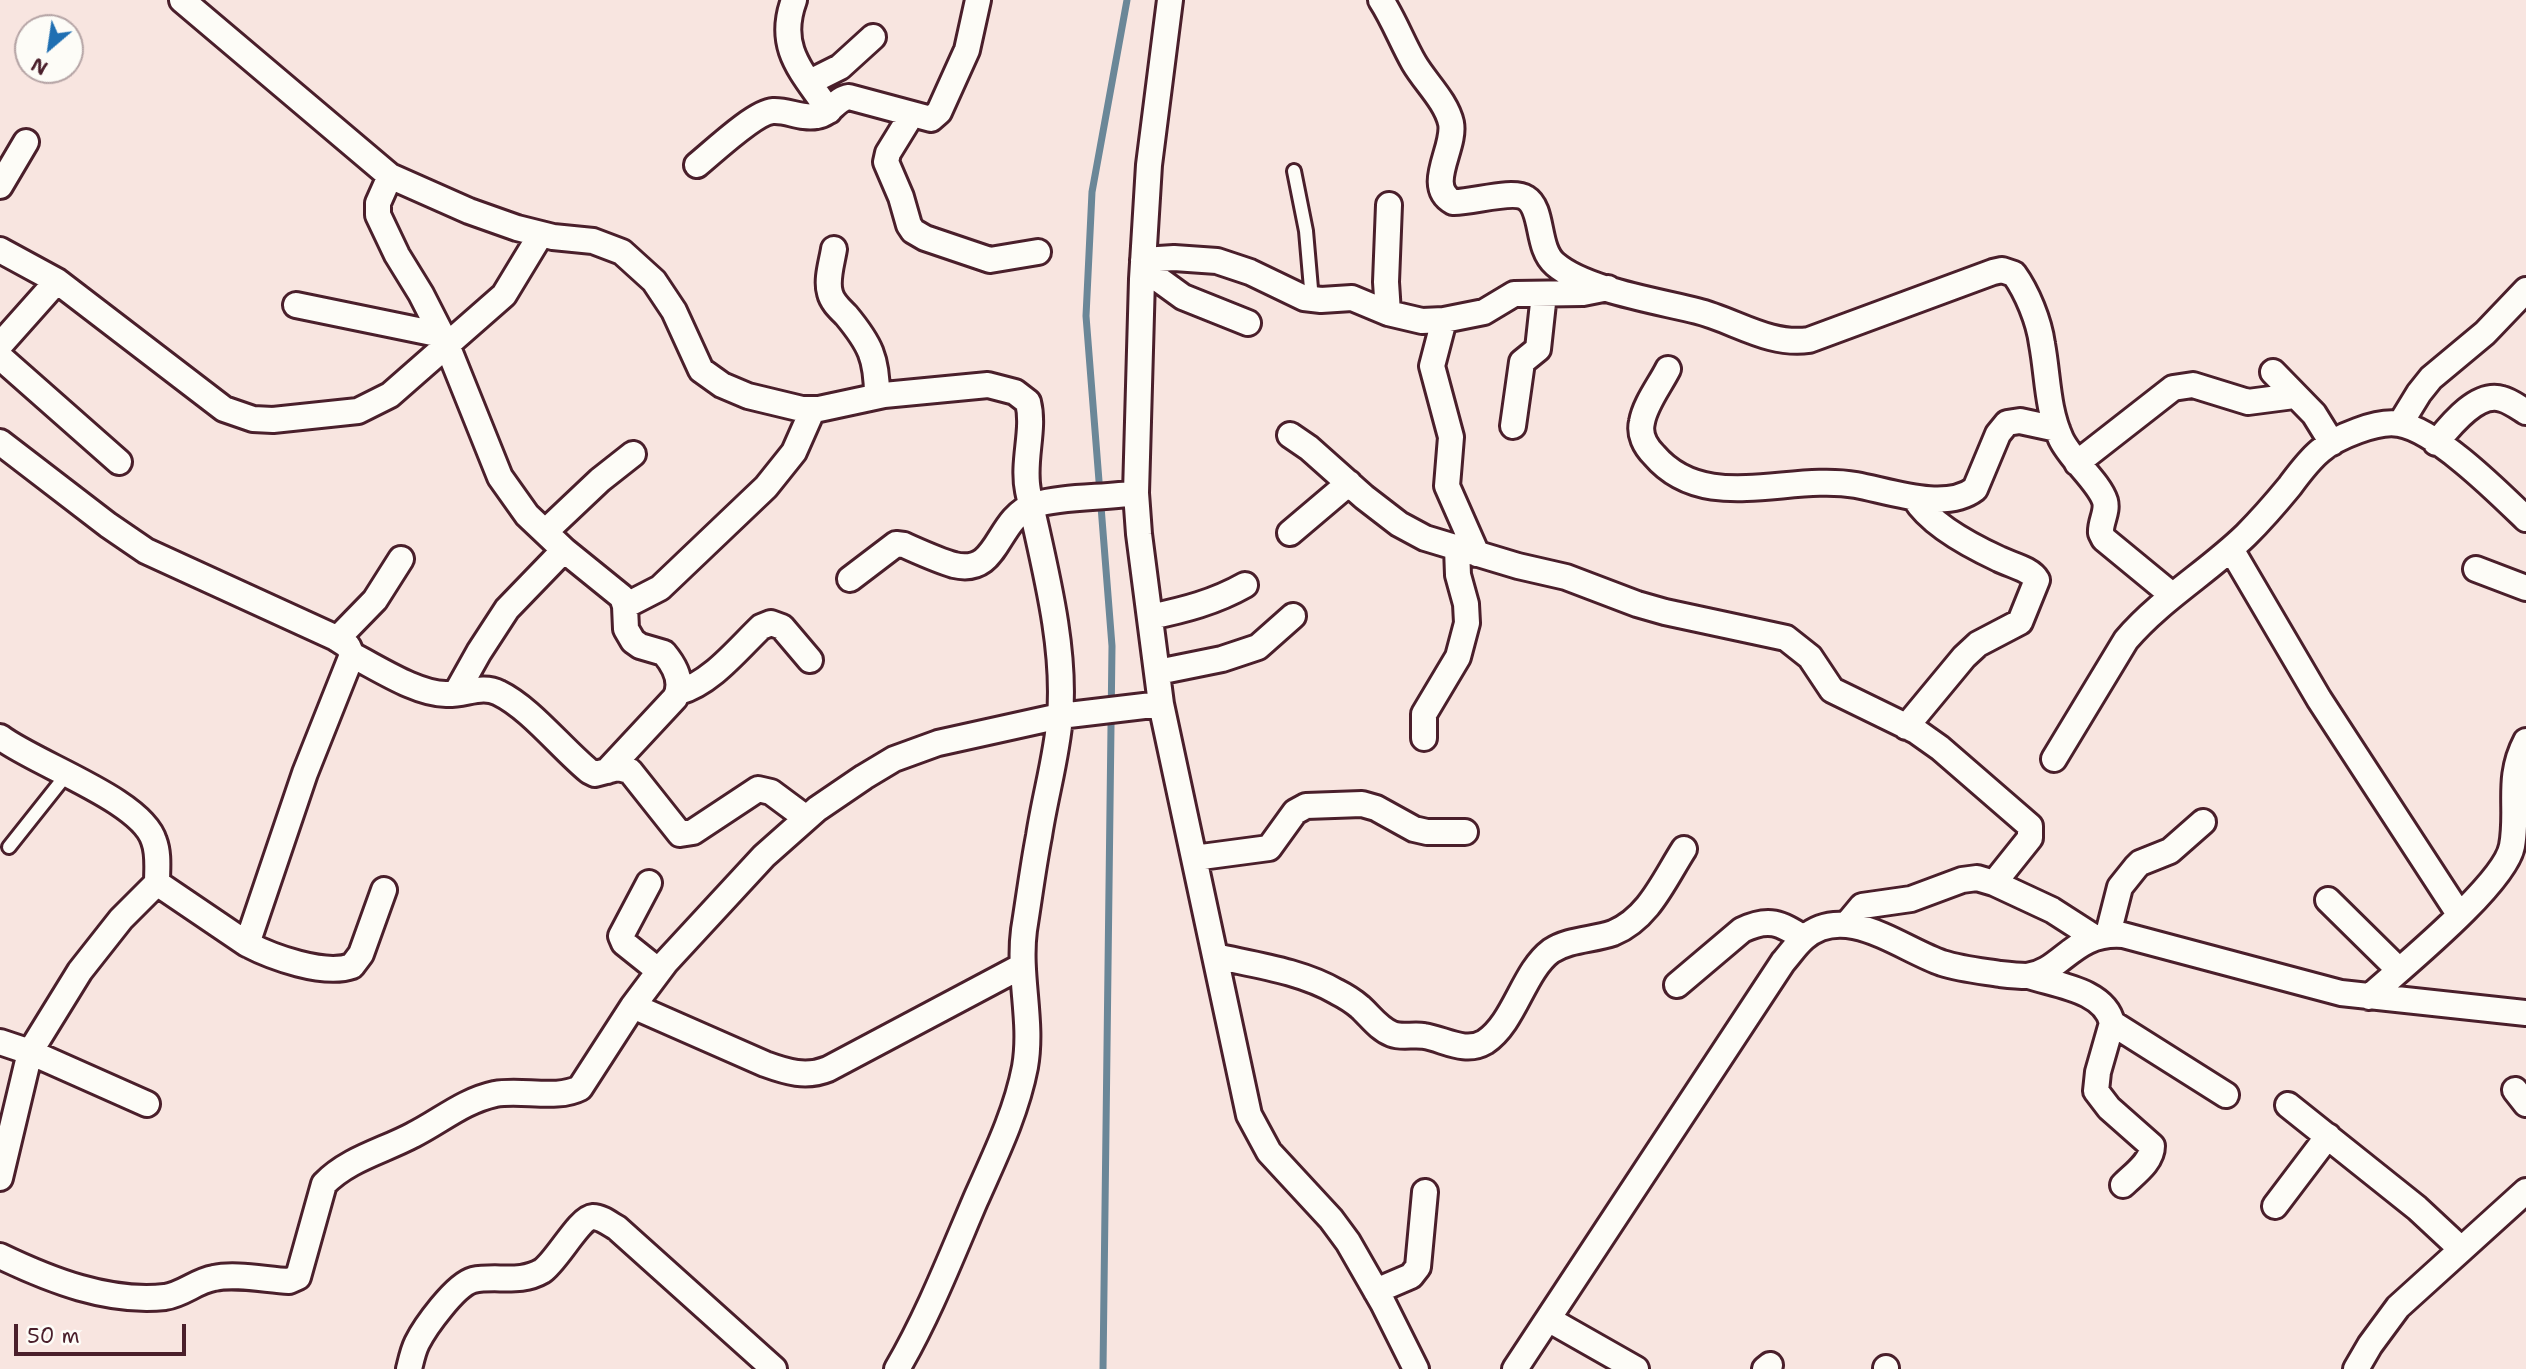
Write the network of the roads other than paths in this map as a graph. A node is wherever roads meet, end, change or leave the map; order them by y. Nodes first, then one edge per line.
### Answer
1 (182, 0) edge
2 (794, 0) edge
3 (978, 0) edge
4 (1170, 0) edge
5 (1381, 0) edge
6 (873, 37) dead end
7 (810, 82) junction
8 (829, 111) junction
9 (912, 114) junction
10 (26, 142) dead end
11 (697, 165) dead end
12 (1294, 171) dead end
13 (390, 176) junction
14 (0, 186) edge
15 (1389, 205) dead end
16 (541, 234) junction
17 (834, 249) dead end
18 (0, 250) edge
19 (1038, 252) dead end
20 (1143, 264) junction
21 (57, 281) junction
22 (1609, 288) junction
23 (2526, 290) edge
24 (1544, 294) junction
25 (1312, 300) junction
26 (296, 305) dead end
27 (1388, 313) junction
28 (1444, 320) junction
29 (1248, 323) dead end
30 (444, 340) junction
31 (0, 345) edge
32 (0, 357) edge
33 (1668, 369) dead end
34 (2273, 372) dead end
35 (877, 396) junction
36 (2294, 396) junction
37 (813, 409) junction
38 (2526, 412) edge
39 (2400, 424) junction
40 (1513, 426) dead end
41 (2057, 429) junction
42 (1290, 435) dead end
43 (0, 442) edge
44 (2332, 443) junction
45 (2436, 443) junction
46 (633, 454) dead end
47 (119, 462) dead end
48 (2077, 463) junction
49 (1349, 483) junction
50 (1124, 495) junction
51 (1915, 499) junction
52 (1044, 503) junction
53 (2526, 519) edge
54 (545, 532) junction
55 (1290, 533) dead end
56 (2231, 549) junction
57 (564, 550) junction
58 (1467, 551) junction
59 (401, 559) dead end
60 (2476, 569) dead end
61 (850, 579) dead end
62 (1245, 585) dead end
63 (2526, 588) edge
64 (2172, 596) junction
65 (625, 606) junction
66 (1293, 616) dead end
67 (1150, 617) junction
68 (344, 647) junction
69 (810, 660) dead end
70 (1158, 672) junction
71 (678, 692) junction
72 (456, 693) junction
73 (1155, 705) junction
74 (1069, 715) junction
75 (1906, 727) junction
76 (0, 737) edge
77 (1424, 738) dead end
78 (2526, 741) edge
79 (2054, 759) dead end
80 (607, 771) junction
81 (67, 774) junction
82 (806, 818) junction
83 (2203, 822) dead end
84 (1465, 832) dead end
85 (9, 847) dead end
86 (1684, 849) dead end
87 (1195, 858) junction
88 (157, 883) junction
89 (649, 883) dead end
90 (1994, 883) junction
91 (384, 890) dead end
92 (2328, 900) dead end
93 (2459, 914) junction
94 (1847, 924) junction
95 (2101, 935) junction
96 (1804, 938) junction
97 (247, 944) junction
98 (1215, 956) junction
99 (1023, 966) junction
100 (2399, 970) junction
101 (659, 971) junction
102 (2029, 976) junction
103 (1677, 985) dead end
104 (2369, 998) junction
105 (633, 1006) junction
106 (2526, 1013) edge
107 (2112, 1023) junction
108 (0, 1042) edge
109 (30, 1052) junction
110 (2226, 1095) dead end
111 (147, 1104) dead end
112 (2288, 1105) dead end
113 (2328, 1136) junction
114 (0, 1178) edge
115 (2123, 1185) dead end
116 (2526, 1191) edge
117 (1425, 1192) dead end
118 (2275, 1206) dead end
119 (2461, 1249) junction
120 (0, 1256) edge
121 (1376, 1291) junction
122 (1548, 1319) junction
123 (409, 1369) edge
124 (774, 1369) edge
125 (897, 1369) edge
126 (1416, 1369) edge
127 (1515, 1369) edge
128 (1636, 1369) edge
129 (2356, 1369) edge

1 - 13 street
2 - 7 street
3 - 9 street
4 - 20 street
5 - 22 street
6 - 7 street
7 - 8 street
8 - 9 street
8 - 11 street
9 - 19 street
10 - 14 street
12 - 25 lane
13 - 16 street
13 - 30 street
15 - 27 street
16 - 30 street
16 - 37 street
17 - 35 street
18 - 21 street
20 - 25 street
20 - 29 street
20 - 50 street
21 - 30 street
21 - 31 street
22 - 24 street
22 - 41 street
23 - 39 street
24 - 28 street
24 - 40 street
25 - 27 street
26 - 30 street
27 - 28 street
28 - 58 street
30 - 54 street
32 - 47 street
33 - 51 street
34 - 36 street
35 - 37 street
35 - 52 street
36 - 44 street
36 - 48 street
37 - 65 street
38 - 45 street
39 - 44 street
39 - 45 street
41 - 48 street
41 - 51 street
42 - 49 street
43 - 68 street
44 - 56 street
45 - 53 street
46 - 54 street
48 - 64 street
49 - 55 street
49 - 58 street
50 - 52 street
50 - 67 street
51 - 75 street
52 - 61 street
52 - 74 street
54 - 57 street
56 - 64 street
56 - 93 street
57 - 65 street
57 - 72 street
58 - 75 street
58 - 77 street
59 - 68 street
60 - 63 street
62 - 67 street
64 - 79 street
65 - 71 street
66 - 70 street
67 - 70 street
68 - 72 street
68 - 97 street
69 - 71 street
70 - 73 street
71 - 80 street
72 - 80 street
73 - 74 street
73 - 87 street
74 - 82 street
74 - 99 street
75 - 90 street
76 - 81 street
78 - 93 street
80 - 82 street
81 - 85 lane
81 - 88 street
82 - 101 street
83 - 95 street
84 - 87 street
86 - 98 street
87 - 98 street
88 - 97 street
88 - 109 street
89 - 101 street
90 - 94 street
90 - 95 street
91 - 97 street
92 - 100 street
93 - 100 street
94 - 96 street
94 - 102 street
95 - 102 street
95 - 104 street
96 - 103 street
96 - 122 street
98 - 121 street
99 - 105 street
99 - 125 street
100 - 104 street
101 - 105 street
102 - 107 street
104 - 106 street
105 - 120 street
107 - 110 street
107 - 115 street
108 - 109 street
109 - 111 street
109 - 114 street
112 - 113 street
113 - 118 street
113 - 119 street
116 - 119 street
117 - 121 street
119 - 129 street
121 - 126 street
122 - 127 street
122 - 128 street
123 - 124 street

